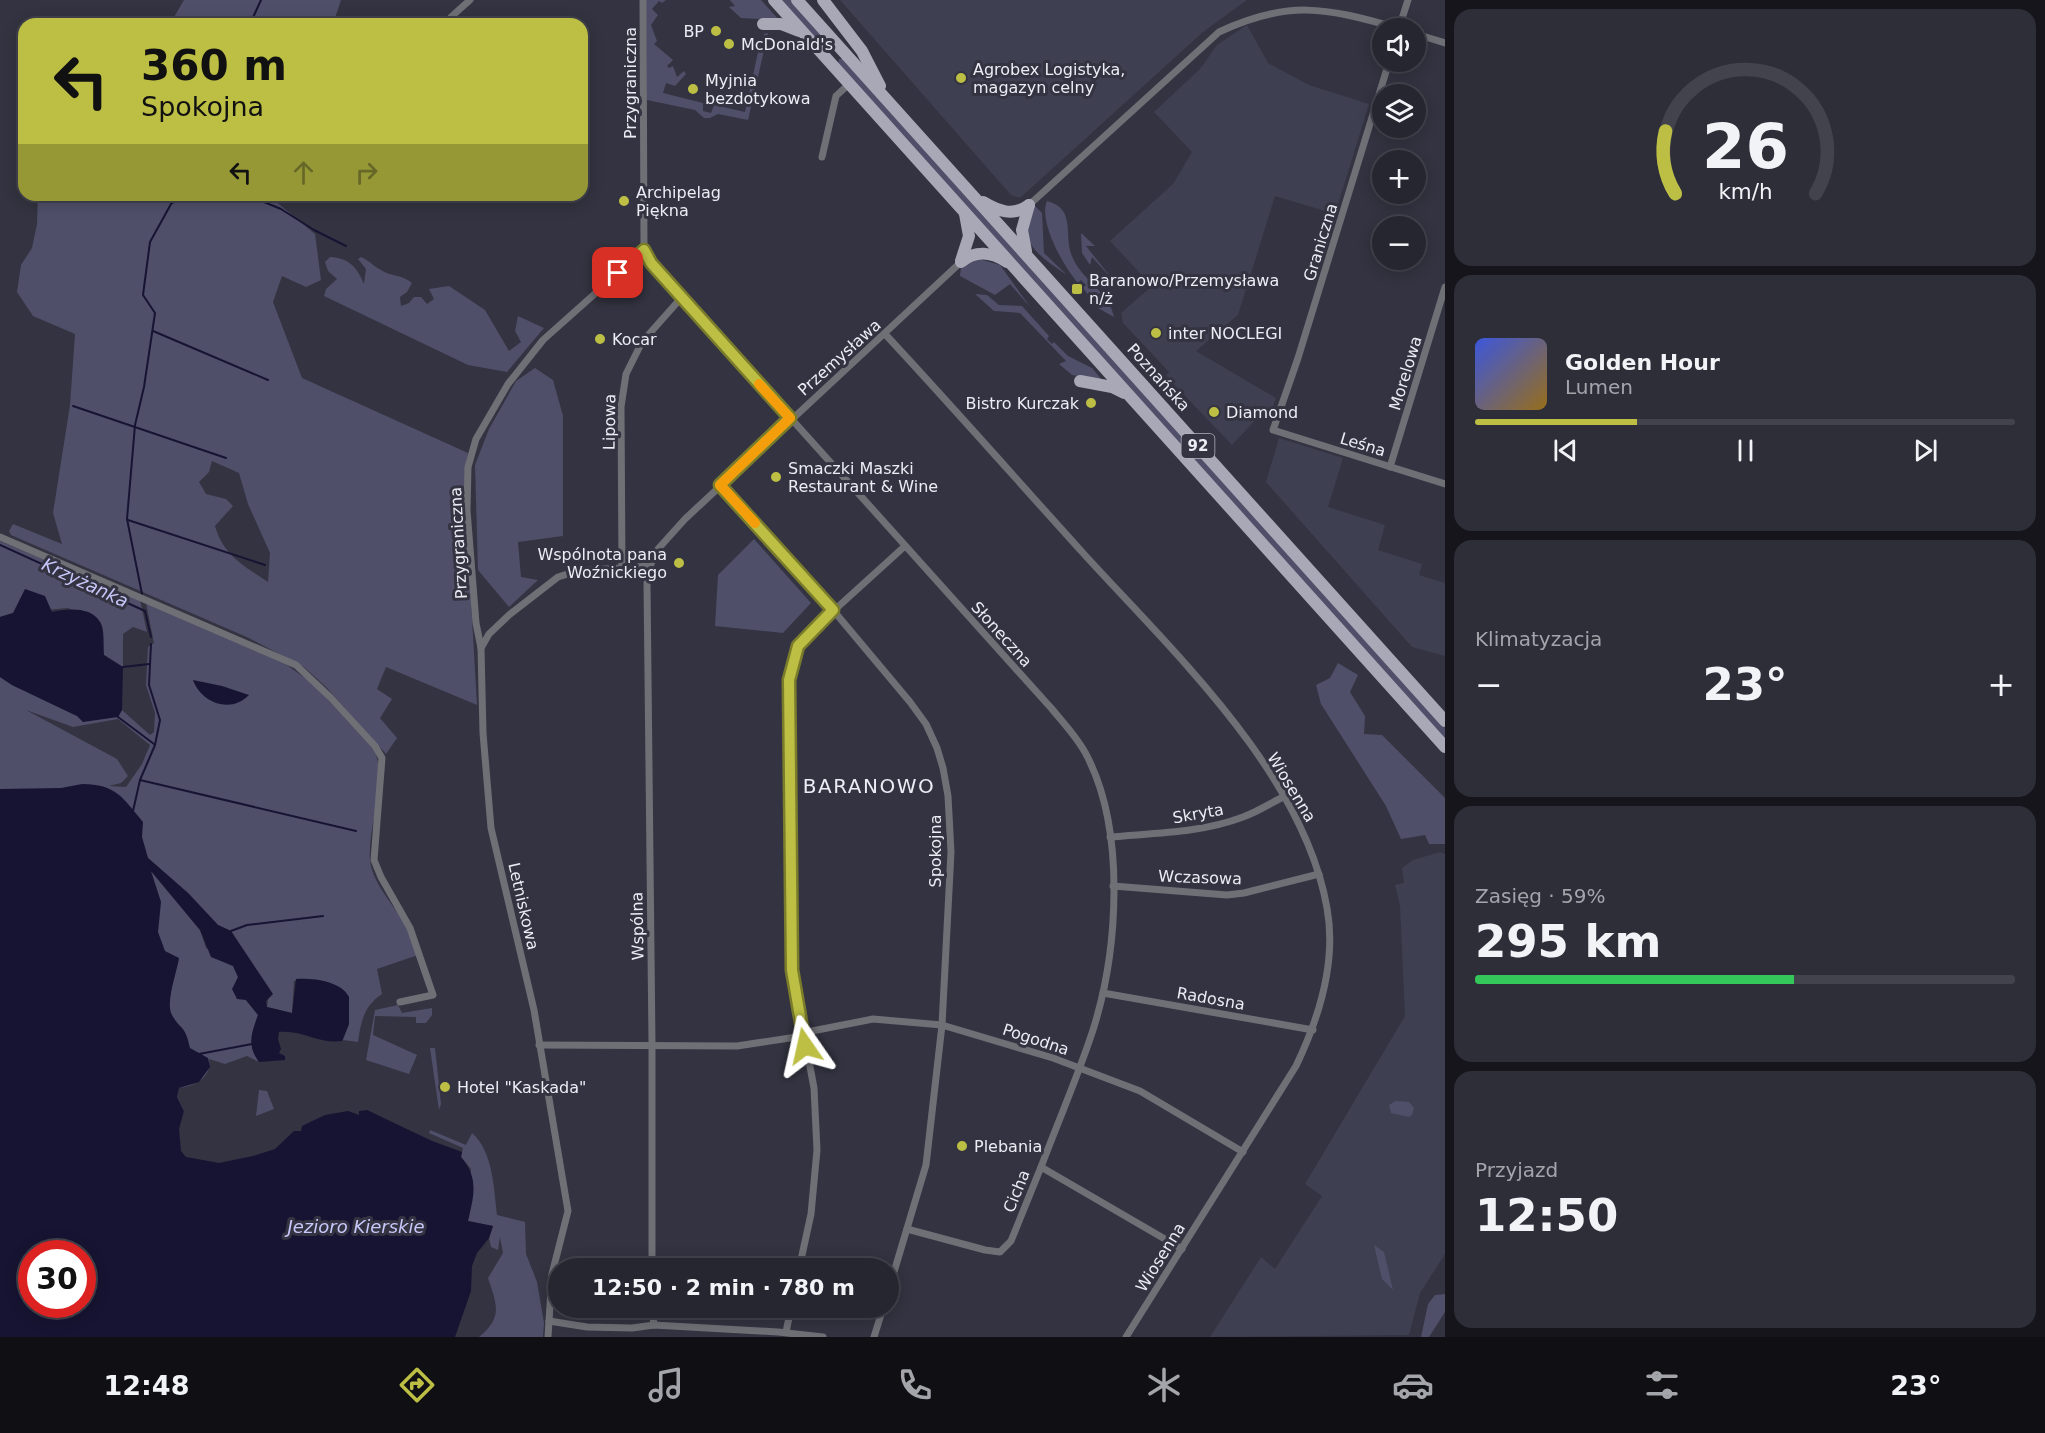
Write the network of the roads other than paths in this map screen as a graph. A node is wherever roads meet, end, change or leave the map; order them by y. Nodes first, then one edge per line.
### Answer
1 (470, 0) edge
2 (643, 0) edge
3 (774, 0) edge
4 (797, 0) edge
5 (824, 0) edge
6 (1408, 0) edge
7 (451, 17) dead end
8 (1402, 18) edge
9 (1372, 21) edge
10 (763, 24) dead end
11 (805, 34) junction
12 (1426, 37) edge
13 (1445, 43) edge
14 (1386, 72) edge
15 (849, 84) junction
16 (885, 98) junction
17 (822, 157) dead end
18 (967, 189) junction
19 (1029, 205) junction
20 (963, 211) junction
21 (644, 250) junction
22 (1029, 257) junction
23 (961, 262) junction
24 (1017, 270) junction
25 (1445, 287) edge
26 (682, 297) junction
27 (885, 334) junction
28 (1080, 381) dead end
29 (1134, 400) junction
30 (790, 418) junction
31 (1273, 430) joint
32 (1390, 467) junction
33 (1445, 484) edge
34 (720, 485) junction
35 (0, 537) edge
36 (905, 546) junction
37 (650, 566) junction
38 (622, 567) junction
39 (647, 583) joint
40 (833, 610) junction
41 (481, 648) junction
42 (1445, 721) edge
43 (1445, 747) edge
44 (1285, 796) junction
45 (1110, 837) junction
46 (1319, 874) junction
47 (1113, 886) junction
48 (1103, 993) junction
49 (400, 1002) dead end
50 (942, 1025) junction
51 (1313, 1030) junction
52 (803, 1034) junction
53 (652, 1044) junction
54 (539, 1045) junction
55 (1079, 1067) junction
56 (1243, 1152) junction
57 (1041, 1167) junction
58 (907, 1229) junction
59 (1182, 1250) junction
60 (652, 1258) edge
61 (801, 1258) edge
62 (898, 1258) edge
63 (653, 1318) edge
64 (789, 1318) edge
65 (880, 1318) edge
66 (549, 1321) junction
67 (654, 1325) junction
68 (786, 1332) junction
69 (776, 1334) edge
70 (548, 1337) edge
71 (823, 1337) edge
72 (874, 1337) edge
73 (1126, 1337) edge

1 - 7 street
2 - 21 street, Przygraniczna
3 - 11 main road, 92
4 - 16 main road, Poznańska / 92
5 - 16 main road
6 - 8 street
9 - 19 street
10 - 11 main road
11 - 15 main road, 92
12 - 13 street
14 - 31 street, Graniczna
15 - 17 street
15 - 20 main road, Poznańska / 92
16 - 18 main road, Poznańska / 92
18 - 19 main road
18 - 22 main road, Poznańska / 92
19 - 22 main road
20 - 23 main road
20 - 24 main road, Poznańska / 92
21 - 26 street, Słoneczna
21 - 41 street, Przygraniczna
22 - 42 main road, Poznańska / 92
23 - 24 main road
23 - 27 street, Przemysława
24 - 29 main road, Poznańska / 92
25 - 32 street, Morelowa
26 - 30 street, Słoneczna
26 - 38 street, Lipowa
27 - 30 street, Przemysława
27 - 44 street, Wiosenna
28 - 29 main road
29 - 43 main road, Poznańska / 92
30 - 34 street, Przemysława
30 - 36 street, Słoneczna
31 - 32 street, Leśna
32 - 33 street, Leśna
34 - 37 street, Przemysława
34 - 40 street, Spokojna
35 - 49 street
36 - 40 street
36 - 45 street, Słoneczna
37 - 38 street
37 - 39 street, Przemysława
38 - 41 street
39 - 53 street, Wspólna
40 - 50 street, Spokojna
40 - 52 street
41 - 54 street, Letniskowa
44 - 45 street, Skryta
44 - 46 street, Wiosenna
45 - 47 street, Słoneczna
46 - 47 street, Wczasowa
46 - 51 street, Wiosenna
47 - 48 street, Słoneczna
48 - 51 street, Radosna
48 - 55 street, Słoneczna
50 - 52 street, Pogodna
50 - 55 street, Pogodna
50 - 58 street, Spokojna
51 - 56 street, Wiosenna
52 - 53 street, Pogodna
52 - 61 street
53 - 54 street, Pogodna
53 - 60 street, Wspólna
54 - 66 street, Letniskowa
55 - 56 street, Pogodna
55 - 57 street, Słoneczna
56 - 59 street, Wiosenna
57 - 58 street, Cicha
57 - 59 street, Cicha
58 - 62 street, Spokojna
59 - 73 street, Wiosenna
63 - 67 street
64 - 68 street
65 - 72 street
66 - 67 street
66 - 70 street, Letniskowa
67 - 69 street
68 - 69 street
68 - 71 street

